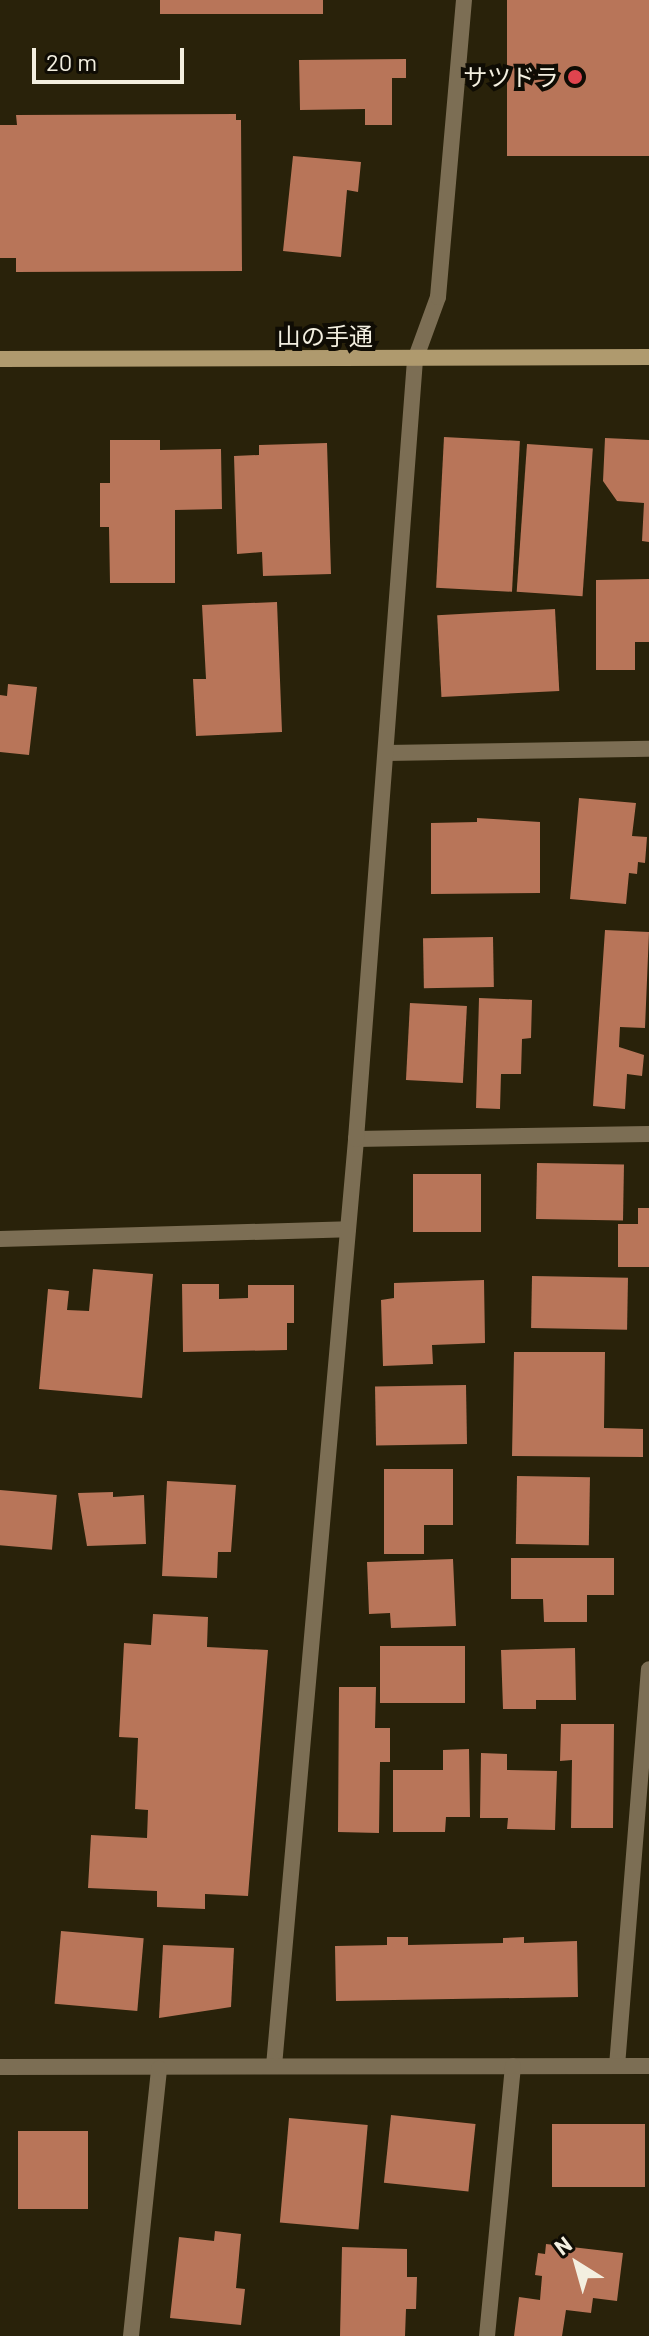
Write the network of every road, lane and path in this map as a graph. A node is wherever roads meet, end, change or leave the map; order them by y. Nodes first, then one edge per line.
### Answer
1 (464, 0) edge
2 (649, 357) edge
3 (0, 359) edge
4 (415, 360) junction
5 (649, 749) edge
6 (386, 753) junction
7 (649, 1134) edge
8 (356, 1139) junction
9 (348, 1229) junction
10 (0, 1239) edge
11 (649, 1669) edge
12 (274, 2066) junction
13 (513, 2066) junction
14 (617, 2066) junction
15 (649, 2066) edge
16 (0, 2067) edge
17 (159, 2068) junction
18 (131, 2336) edge
19 (487, 2336) edge

1 - 4 street
2 - 4 main road, 山の手通
3 - 4 main road, 山の手通
4 - 6 street
5 - 6 street
6 - 8 street
7 - 8 street
8 - 9 street
9 - 10 street
9 - 12 street
11 - 14 street
12 - 13 street
12 - 17 street
13 - 14 street
13 - 19 street
14 - 15 street
16 - 17 street
17 - 18 street

